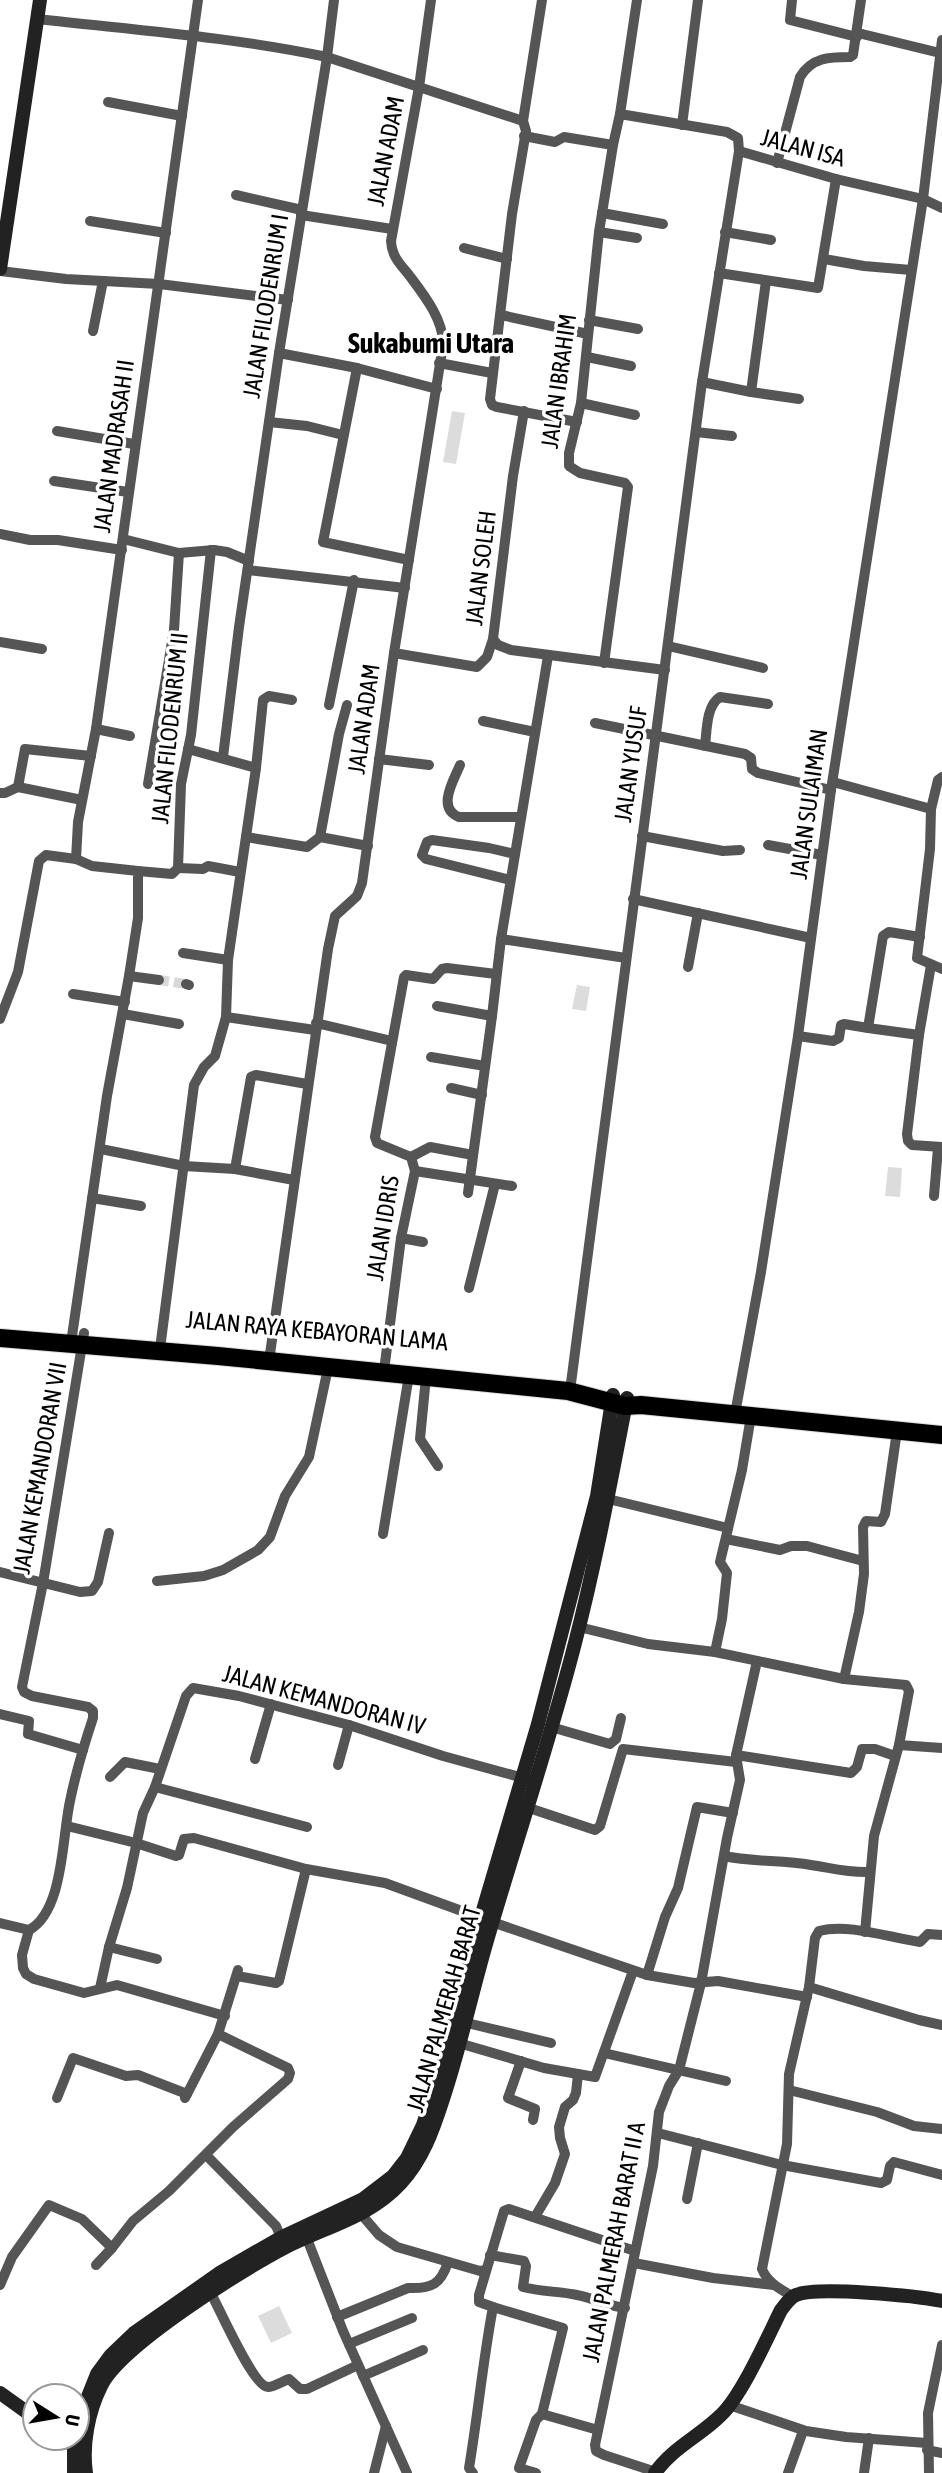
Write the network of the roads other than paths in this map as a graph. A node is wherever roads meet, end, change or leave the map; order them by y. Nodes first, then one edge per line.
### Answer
1 (40, 0) edge
2 (198, 0) edge
3 (334, 0) edge
4 (431, 0) edge
5 (542, 0) edge
6 (637, 0) edge
7 (698, 0) edge
8 (792, 0) edge
9 (862, 0) edge
10 (38, 19) junction
11 (857, 35) junction
12 (192, 37) junction
13 (942, 40) edge
14 (940, 53) junction
15 (327, 57) junction
16 (419, 88) junction
17 (108, 102) dead end
18 (620, 114) junction
19 (181, 116) junction
20 (523, 121) junction
21 (682, 125) junction
22 (524, 136) junction
23 (613, 145) junction
24 (739, 151) junction
25 (777, 163) junction
26 (836, 179) junction
27 (236, 195) dead end
28 (923, 199) junction
29 (942, 208) edge
30 (302, 213) junction
31 (602, 213) junction
32 (89, 221) dead end
33 (663, 224) dead end
34 (392, 229) junction
35 (599, 232) junction
36 (725, 232) junction
37 (166, 233) junction
38 (637, 238) dead end
39 (771, 240) dead end
40 (464, 248) dead end
41 (507, 259) junction
42 (824, 259) junction
43 (0, 264) edge
44 (911, 270) junction
45 (719, 273) junction
46 (103, 281) junction
47 (766, 281) junction
48 (159, 284) junction
49 (288, 300) junction
50 (501, 315) junction
51 (589, 320) junction
52 (638, 328) dead end
53 (93, 331) dead end
54 (588, 334) junction
55 (279, 353) junction
56 (587, 357) junction
57 (439, 363) junction
58 (631, 366) dead end
59 (357, 368) junction
60 (492, 373) junction
61 (702, 382) junction
62 (437, 389) junction
63 (751, 393) junction
64 (799, 399) dead end
65 (581, 403) junction
66 (524, 411) junction
67 (635, 415) dead end
68 (269, 422) junction
69 (577, 422) junction
70 (57, 431) dead end
71 (696, 432) junction
72 (343, 435) junction
73 (732, 436) dead end
74 (134, 444) junction
75 (54, 481) dead end
76 (128, 492) junction
77 (0, 534) edge
78 (122, 544) junction
79 (211, 550) junction
80 (179, 553) junction
81 (409, 560) junction
82 (249, 566) junction
83 (354, 580) junction
84 (405, 588) junction
85 (493, 639) junction
86 (0, 642) edge
87 (668, 646) junction
88 (42, 649) dead end
89 (394, 653) junction
90 (548, 656) junction
91 (604, 663) junction
92 (764, 668) dead end
93 (664, 670) junction
94 (292, 700) dead end
95 (768, 704) dead end
96 (329, 705) dead end
97 (347, 705) dead end
98 (483, 722) dead end
99 (595, 723) dead end
100 (96, 729) junction
101 (535, 732) junction
102 (130, 736) dead end
103 (656, 736) junction
104 (705, 746) junction
105 (188, 749) junction
106 (91, 756) junction
107 (223, 757) junction
108 (379, 759) junction
109 (429, 765) dead end
110 (460, 765) dead end
111 (256, 768) junction
112 (942, 777) edge
113 (148, 784) dead end
114 (832, 786) junction
115 (18, 787) junction
116 (0, 793) edge
117 (82, 800) junction
118 (932, 809) junction
119 (520, 817) junction
120 (642, 836) junction
121 (246, 837) junction
122 (320, 837) junction
123 (451, 844) junction
124 (768, 845) dead end
125 (368, 846) junction
126 (740, 850) dead end
127 (515, 855) junction
128 (822, 855) junction
129 (76, 859) junction
130 (446, 864) junction
131 (178, 868) junction
132 (138, 871) junction
133 (240, 872) junction
134 (510, 880) junction
135 (633, 899) junction
136 (698, 913) junction
137 (920, 937) junction
138 (811, 938) junction
139 (500, 944) junction
140 (183, 953) dead end
141 (626, 958) junction
142 (228, 960) junction
143 (688, 967) dead end
144 (937, 967) edge
145 (496, 974) junction
146 (130, 976) junction
147 (159, 980) tunnel mouth
148 (73, 994) dead end
149 (125, 1002) junction
150 (438, 1006) dead end
151 (123, 1014) junction
152 (492, 1016) junction
153 (226, 1017) junction
154 (0, 1019) edge
155 (179, 1024) dead end
156 (316, 1027) junction
157 (868, 1028) junction
158 (798, 1035) junction
159 (919, 1035) junction
160 (392, 1041) junction
161 (431, 1057) dead end
162 (485, 1066) junction
163 (307, 1084) junction
164 (451, 1088) dead end
165 (482, 1095) junction
166 (940, 1148) edge
167 (101, 1149) junction
168 (473, 1156) junction
169 (411, 1157) junction
170 (184, 1166) junction
171 (235, 1169) junction
172 (415, 1171) junction
173 (294, 1180) junction
174 (470, 1180) junction
175 (495, 1184) junction
176 (512, 1186) dead end
177 (468, 1193) dead end
178 (934, 1196) dead end
179 (92, 1198) junction
180 (141, 1206) dead end
181 (401, 1238) junction
182 (424, 1242) dead end
183 (469, 1288) dead end
184 (0, 1327) edge
185 (0, 1338) edge
186 (77, 1338) junction
187 (161, 1341) junction
188 (269, 1355) junction
189 (386, 1363) junction
190 (328, 1368) junction
191 (418, 1376) junction
192 (571, 1383) junction
193 (624, 1402) junction
194 (743, 1415) junction
195 (897, 1431) junction
196 (942, 1435) edge
197 (438, 1466) dead end
198 (608, 1499) junction
199 (110, 1533) dead end
200 (383, 1534) dead end
201 (727, 1534) junction
202 (863, 1561) junction
203 (0, 1572) edge
204 (157, 1581) dead end
205 (43, 1583) junction
206 (579, 1627) junction
207 (715, 1653) junction
208 (757, 1661) junction
209 (844, 1679) junction
210 (271, 1704) junction
211 (0, 1714) edge
212 (621, 1718) dead end
213 (349, 1725) junction
214 (551, 1727) junction
215 (942, 1748) edge
216 (83, 1750) junction
217 (897, 1750) junction
218 (255, 1759) dead end
219 (736, 1759) junction
220 (338, 1765) dead end
221 (160, 1769) junction
222 (110, 1777) dead end
223 (529, 1780) junction
224 (155, 1787) junction
225 (522, 1805) junction
226 (733, 1813) junction
227 (67, 1826) junction
228 (307, 1827) dead end
229 (136, 1843) junction
230 (724, 1856) junction
231 (306, 1869) junction
232 (870, 1872) junction
233 (487, 1920) junction
234 (0, 1923) edge
235 (29, 1930) junction
236 (865, 1932) junction
237 (942, 1935) edge
238 (108, 1947) junction
239 (157, 1959) dead end
240 (633, 1971) junction
241 (648, 1975) junction
242 (701, 1983) junction
243 (100, 1988) junction
244 (808, 1992) junction
245 (225, 2016) junction
246 (467, 2023) junction
247 (942, 2025) edge
248 (218, 2034) junction
249 (551, 2043) dead end
250 (461, 2044) junction
251 (604, 2053) junction
252 (521, 2061) junction
253 (679, 2070) junction
254 (578, 2074) junction
255 (726, 2081) dead end
256 (789, 2090) junction
257 (57, 2098) dead end
258 (533, 2120) dead end
259 (942, 2129) edge
260 (658, 2133) junction
261 (698, 2143) junction
262 (206, 2155) junction
263 (782, 2165) junction
264 (942, 2175) edge
265 (687, 2199) dead end
266 (361, 2214) junction
267 (534, 2217) junction
268 (304, 2234) junction
269 (284, 2242) junction
270 (112, 2248) junction
271 (635, 2251) junction
272 (490, 2255) junction
273 (448, 2262) junction
274 (634, 2263) junction
275 (96, 2265) dead end
276 (485, 2270) junction
277 (0, 2285) edge
278 (774, 2285) junction
279 (208, 2287) junction
280 (792, 2296) junction
281 (941, 2299) edge
282 (493, 2307) junction
283 (625, 2308) junction
284 (337, 2317) junction
285 (412, 2318) dead end
286 (349, 2344) junction
287 (942, 2345) edge
288 (423, 2350) dead end
289 (358, 2365) junction
290 (363, 2376) junction
291 (91, 2383) edge
292 (0, 2393) edge
293 (729, 2405) junction
294 (21, 2408) edge
295 (91, 2412) edge
296 (542, 2414) junction
297 (386, 2426) junction
298 (598, 2430) junction
299 (803, 2431) junction
300 (869, 2438) junction
301 (927, 2446) junction
302 (73, 2452) edge
303 (77, 2452) edge
304 (942, 2453) edge
305 (655, 2472) edge
306 (74, 2473) edge
307 (86, 2473) edge
308 (373, 2473) edge
309 (407, 2473) edge
310 (473, 2473) edge
311 (537, 2473) edge
312 (788, 2473) edge
313 (864, 2473) edge
314 (929, 2473) edge

1 - 10 main road
2 - 12 street, JALAN MADRASAH II
3 - 15 street, JALAN FILODENRUM I
4 - 16 street, JALAN ADAM
5 - 20 street
6 - 18 street
7 - 21 street
8 - 11 street
9 - 11 street
10 - 12 street
10 - 43 main road
11 - 14 street
11 - 25 street
12 - 15 street
12 - 19 street, JALAN MADRASAH II
13 - 14 street, JALAN SULAIMAN
14 - 28 street, JALAN SULAIMAN
15 - 16 street
15 - 30 street, JALAN FILODENRUM I
16 - 20 street
16 - 34 street, JALAN ADAM
17 - 19 street
18 - 21 street, JALAN ISA
18 - 23 street
19 - 37 street, JALAN MADRASAH II
20 - 22 street
21 - 24 street, JALAN ISA
22 - 23 street
22 - 41 street
23 - 31 street, JALAN IBRAHIM
24 - 25 street, JALAN ISA
24 - 36 street, JALAN YUSUF
25 - 26 street, JALAN ISA
26 - 28 street, JALAN ISA
26 - 42 street
27 - 30 street
28 - 29 street, JALAN ISA
28 - 44 street, JALAN SULAIMAN
30 - 34 street
30 - 49 street, JALAN FILODENRUM I
31 - 33 street
31 - 35 street, JALAN IBRAHIM
32 - 37 street
34 - 57 street, JALAN ADAM
35 - 38 street
35 - 51 street, JALAN IBRAHIM
36 - 39 street
36 - 45 street, JALAN YUSUF
37 - 48 street, JALAN MADRASAH II
40 - 41 street
41 - 50 street
42 - 44 street
42 - 47 street
43 - 46 street
44 - 114 street, JALAN SULAIMAN
45 - 47 street
45 - 61 street, JALAN YUSUF
46 - 48 street
46 - 53 street
47 - 63 street
48 - 49 street
48 - 74 street, JALAN MADRASAH II
49 - 55 street, JALAN FILODENRUM I
50 - 54 street
50 - 60 street
51 - 52 street
51 - 54 street, JALAN IBRAHIM
54 - 56 street, JALAN IBRAHIM
55 - 59 street
55 - 68 street, JALAN FILODENRUM I
56 - 58 street
56 - 65 street, JALAN IBRAHIM
57 - 60 street
57 - 62 street, JALAN ADAM
59 - 62 street
59 - 72 street
60 - 66 street
61 - 63 street
61 - 71 street, JALAN YUSUF
62 - 81 street, JALAN ADAM
63 - 64 street
65 - 67 street
65 - 69 street, JALAN IBRAHIM
66 - 69 street
66 - 85 street, JALAN SOLEH
68 - 72 street
68 - 82 street, JALAN FILODENRUM I
69 - 91 street, JALAN IBRAHIM
70 - 74 street
71 - 73 street
71 - 87 street, JALAN YUSUF
72 - 81 street
74 - 76 street, JALAN MADRASAH II
75 - 76 street
76 - 78 street, JALAN MADRASAH II
77 - 78 street
78 - 80 street
78 - 100 street, JALAN MADRASAH II
79 - 80 street
79 - 82 street
79 - 105 street, JALAN FILODENRUM II
80 - 113 street
81 - 84 street, JALAN ADAM
82 - 83 street
82 - 107 street, JALAN FILODENRUM I
83 - 84 street
83 - 96 street
84 - 89 street, JALAN ADAM
85 - 89 street
85 - 90 street, JALAN SOLEH
86 - 88 street
87 - 92 street
87 - 93 street, JALAN YUSUF
89 - 108 street, JALAN ADAM
90 - 91 street, JALAN SOLEH
90 - 101 street
91 - 93 street, JALAN SOLEH
93 - 103 street, JALAN YUSUF
94 - 111 street
95 - 104 street
97 - 122 street
98 - 101 street
99 - 103 street
100 - 102 street
100 - 106 street, JALAN MADRASAH II
101 - 119 street
103 - 104 street
103 - 120 street, JALAN YUSUF
104 - 114 street
105 - 107 street
105 - 131 street, JALAN FILODENRUM II
106 - 115 street
106 - 117 street, JALAN MADRASAH II
107 - 111 street
108 - 109 street
108 - 125 street, JALAN ADAM
110 - 119 street
111 - 121 street
112 - 118 street
114 - 118 street
114 - 128 street, JALAN SULAIMAN
115 - 116 street
115 - 117 street
117 - 129 street, JALAN MADRASAH II
118 - 137 street
119 - 127 street
120 - 126 street
120 - 135 street, JALAN YUSUF
121 - 122 street
121 - 133 street
122 - 125 street
123 - 127 street
123 - 130 street
123 - 130 street
124 - 128 street
125 - 156 street, JALAN ADAM
127 - 134 street
128 - 138 street, JALAN SULAIMAN
129 - 132 street
129 - 154 street
130 - 134 street
131 - 132 street
131 - 133 street
132 - 146 street
133 - 142 street
134 - 139 street
135 - 136 street
135 - 141 street, JALAN YUSUF
136 - 138 street
136 - 143 street
137 - 144 street
137 - 157 street
138 - 158 street, JALAN SULAIMAN
139 - 141 street
139 - 145 street
140 - 142 street
141 - 192 street, JALAN YUSUF
142 - 153 street
144 - 159 street
145 - 152 street
145 - 160 street, JALAN IDRIS
146 - 147 street
146 - 149 street
148 - 149 street
149 - 151 street
150 - 152 street
151 - 155 street
151 - 167 street
152 - 162 street
153 - 156 street
153 - 170 street
156 - 160 street
156 - 163 street, JALAN ADAM
157 - 158 street
157 - 159 street
158 - 194 street, JALAN SULAIMAN
159 - 166 street
160 - 169 street, JALAN IDRIS
161 - 162 street
162 - 165 street
163 - 171 street
163 - 173 street, JALAN ADAM
164 - 165 street
165 - 168 street
166 - 178 street
167 - 170 street
167 - 179 street
168 - 169 street
168 - 174 street
169 - 172 street, JALAN IDRIS
170 - 171 street
170 - 187 street
171 - 173 street
172 - 174 street
172 - 181 street, JALAN IDRIS
173 - 188 street, JALAN ADAM
174 - 175 street
174 - 177 street
175 - 176 street
175 - 183 street
179 - 180 street
179 - 186 street
181 - 182 street
181 - 189 street, JALAN IDRIS
184 - 186 main road, JALAN RAYA KEBAYORAN LAMA
185 - 186 main road, JALAN RAYA KEBAYORAN LAMA
186 - 187 main road, JALAN RAYA KEBAYORAN LAMA
186 - 188 main road, JALAN RAYA KEBAYORAN LAMA
186 - 205 street, JALAN KEMANDORAN VII
187 - 188 main road, JALAN RAYA KEBAYORAN LAMA
188 - 189 main road, JALAN RAYA KEBAYORAN LAMA
188 - 190 main road, JALAN RAYA KEBAYORAN LAMA
189 - 192 main road, JALAN RAYA KEBAYORAN LAMA
190 - 191 main road, JALAN RAYA KEBAYORAN LAMA
190 - 204 street
191 - 193 main road, JALAN RAYA KEBAYORAN LAMA
191 - 197 street
191 - 200 street
192 - 193 main road, JALAN RAYA KEBAYORAN LAMA
193 - 194 main road
193 - 198 main road, JALAN PALMERAH BARAT
193 - 223 main road, JALAN PALMERAH BARAT
194 - 195 main road
194 - 201 street, JALAN SULAIMAN
195 - 196 main road
195 - 202 street
198 - 201 street
198 - 206 main road, JALAN PALMERAH BARAT
199 - 205 street
201 - 202 street
201 - 207 street, JALAN SULAIMAN
202 - 209 street
203 - 205 street
205 - 216 street, JALAN KEMANDORAN VII
206 - 207 street
206 - 214 main road, JALAN PALMERAH BARAT
207 - 208 street
208 - 209 street
208 - 219 street, JALAN PALMERAH BARAT II A
209 - 217 street
210 - 213 street, JALAN KEMANDORAN IV
210 - 218 street
210 - 221 street, JALAN KEMANDORAN IV
211 - 216 street
212 - 214 street
213 - 220 street
213 - 223 street, JALAN KEMANDORAN IV
214 - 223 main road, JALAN PALMERAH BARAT
215 - 217 street
216 - 227 street, JALAN KEMANDORAN VII
217 - 219 street
217 - 232 street
219 - 225 street
219 - 226 street, JALAN PALMERAH BARAT II A
221 - 222 street
221 - 224 street, JALAN KEMANDORAN IV
223 - 225 main road, JALAN PALMERAH BARAT
224 - 228 street
224 - 229 street, JALAN KEMANDORAN IV
225 - 233 main road, JALAN PALMERAH BARAT
226 - 230 street, JALAN PALMERAH BARAT II A
226 - 241 street
227 - 229 street
227 - 235 street, JALAN KEMANDORAN VII
229 - 231 street
229 - 238 street, JALAN KEMANDORAN IV
230 - 232 street
230 - 242 street, JALAN PALMERAH BARAT II A
231 - 233 street
231 - 245 street
232 - 236 street
233 - 240 street
233 - 246 main road, JALAN PALMERAH BARAT
233 - 268 main road, JALAN PALMERAH BARAT
234 - 235 street
235 - 243 street
236 - 237 street
236 - 244 street
238 - 239 street
238 - 243 street, JALAN KEMANDORAN IV
240 - 241 street
240 - 251 street
241 - 242 street
242 - 244 street
242 - 253 street, JALAN PALMERAH BARAT II A
243 - 245 street
244 - 247 street
244 - 256 street
245 - 248 street
246 - 249 street
246 - 250 main road, JALAN PALMERAH BARAT
248 - 257 street
248 - 262 street
250 - 252 street
250 - 266 main road, JALAN PALMERAH BARAT
251 - 253 street
251 - 254 street
252 - 254 street
252 - 258 street
253 - 255 street
253 - 260 street, JALAN PALMERAH BARAT II A
254 - 267 street
256 - 259 street
256 - 263 street
260 - 261 street
260 - 271 street, JALAN PALMERAH BARAT II A
261 - 263 street
261 - 265 street
262 - 269 street
262 - 270 street
263 - 264 street
263 - 278 street
266 - 268 main road, JALAN PALMERAH BARAT
266 - 273 street
267 - 271 street
267 - 272 street
268 - 269 main road, JALAN PALMERAH BARAT
268 - 284 street
269 - 279 main road, JALAN PALMERAH BARAT
270 - 275 street
270 - 277 street
271 - 274 street, JALAN PALMERAH BARAT II A
272 - 276 street
272 - 283 street
273 - 276 street
273 - 284 street
274 - 278 street
274 - 283 street, JALAN PALMERAH BARAT II A
276 - 282 street
278 - 280 street
279 - 289 street
279 - 291 main road, JALAN PALMERAH BARAT
279 - 295 main road, JALAN PALMERAH BARAT
280 - 281 main road
280 - 293 main road
282 - 296 street
282 - 310 street
283 - 298 street, JALAN PALMERAH BARAT II A
284 - 286 street
285 - 286 street
286 - 289 street
287 - 301 street
288 - 290 street
289 - 290 street
290 - 297 street
292 - 294 main road
293 - 299 street
293 - 305 main road
296 - 298 street
296 - 311 street
297 - 308 street
297 - 309 street
298 - 305 street
299 - 300 street
299 - 312 street
300 - 301 street
300 - 313 street
301 - 304 street
301 - 314 street
302 - 306 main road, JALAN PALMERAH BARAT
303 - 307 main road, JALAN PALMERAH BARAT

